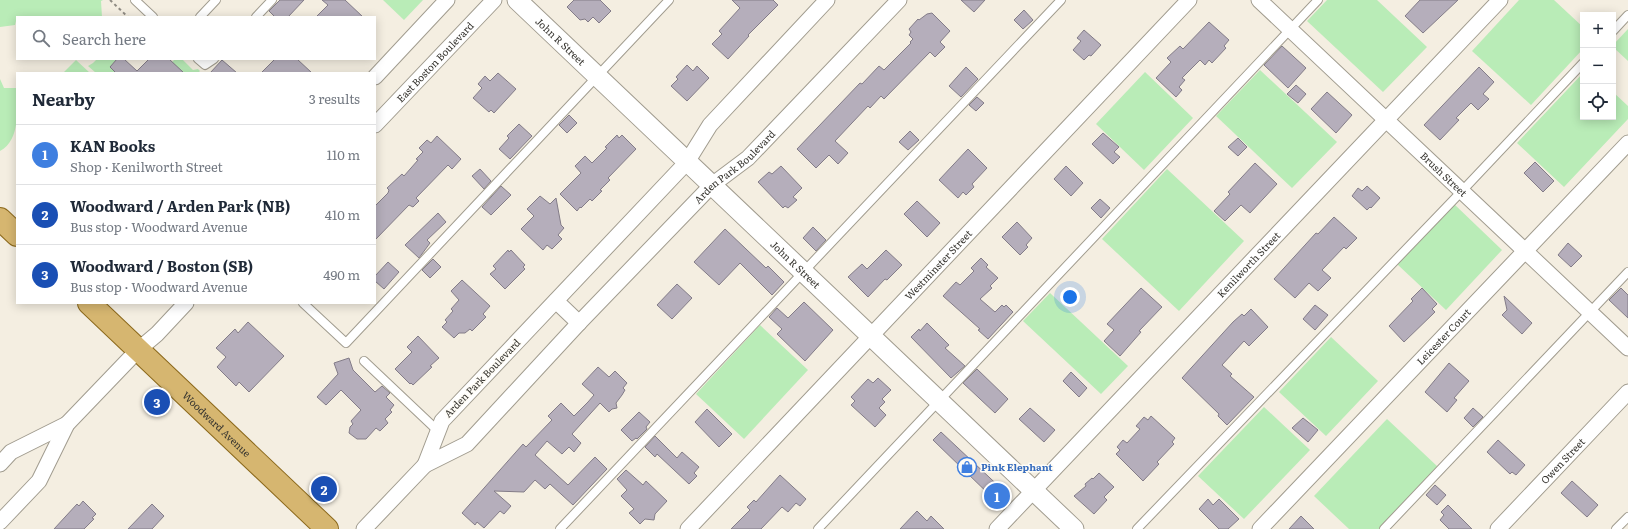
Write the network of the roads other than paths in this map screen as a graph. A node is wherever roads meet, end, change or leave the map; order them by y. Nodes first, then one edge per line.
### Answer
1 (134, 0) edge
2 (216, 0) edge
3 (272, 0) edge
4 (447, 0) edge
5 (494, 0) edge
6 (517, 0) edge
7 (670, 0) edge
8 (827, 0) edge
9 (1061, 0) edge
10 (1189, 0) edge
11 (1259, 0) edge
12 (1318, 0) edge
13 (1500, 0) edge
14 (889, 3) edge
15 (1628, 15) edge
16 (152, 16) edge
17 (201, 16) edge
18 (257, 16) edge
19 (1616, 28) edge
20 (1290, 29) junction
21 (199, 60) edge
22 (212, 60) edge
23 (1580, 66) edge
24 (376, 76) edge
25 (597, 76) junction
26 (1386, 120) junction
27 (376, 124) edge
28 (1628, 143) edge
29 (687, 162) junction
30 (712, 185) junction
31 (1462, 191) junction
32 (0, 219) edge
33 (16, 234) edge
34 (1525, 252) junction
35 (1628, 272) edge
36 (803, 273) junction
37 (556, 301) junction
38 (90, 304) edge
39 (185, 304) edge
40 (305, 304) edge
41 (1590, 312) junction
42 (579, 323) junction
43 (870, 336) junction
44 (1628, 348) edge
45 (138, 350) junction
46 (364, 361) dead end
47 (1628, 392) edge
48 (939, 402) junction
49 (67, 424) junction
50 (438, 431) junction
51 (0, 464) edge
52 (425, 465) junction
53 (1033, 491) junction
54 (1628, 517) edge
55 (0, 522) edge
56 (327, 529) edge
57 (364, 529) edge
58 (560, 529) edge
59 (688, 529) edge
60 (818, 529) edge
61 (997, 529) edge
62 (1074, 529) edge
63 (1137, 529) edge
64 (1260, 529) edge
65 (1384, 529) edge
66 (1498, 529) edge
67 (1616, 529) edge

1 - 16 lane
2 - 17 lane
3 - 18 lane
4 - 24 street
5 - 27 street, East Boston Boulevard
6 - 25 street, John R Street
7 - 25 lane
8 - 29 street, Arden Park Boulevard
9 - 36 lane
10 - 43 street, Westminster Street
11 - 20 street, Brush Street
12 - 20 lane
13 - 26 street, Kenilworth Street
14 - 30 street, Arden Park Boulevard
15 - 19 lane
20 - 26 street, Brush Street
20 - 48 lane
21 - 22 lane
23 - 31 lane
25 - 29 street, John R Street
25 - 40 lane
26 - 31 street, Brush Street
26 - 53 street, Kenilworth Street
28 - 34 street, Leicester Court
29 - 30 street, John R Street
29 - 37 street, Arden Park Boulevard
30 - 36 street, John R Street
30 - 42 street, Arden Park Boulevard
31 - 34 street, Brush Street
31 - 63 lane
32 - 33 main road
34 - 41 street, Brush Street
34 - 64 street, Leicester Court
35 - 41 lane
36 - 43 street, John R Street
36 - 58 lane
37 - 42 street
37 - 50 street, Arden Park Boulevard
38 - 45 main road, Woodward Avenue
39 - 45 street
41 - 44 street, Brush Street
41 - 65 lane
42 - 52 street, Arden Park Boulevard
43 - 48 street, John R Street
43 - 59 street, Westminster Street
45 - 49 street
45 - 56 main road, Woodward Avenue
46 - 50 lane
47 - 66 street, Owen Street
48 - 53 street, John R Street
48 - 60 lane
49 - 51 street
49 - 55 street
50 - 52 street, Arden Park Boulevard
52 - 57 street, Arden Park Boulevard
53 - 61 street, Kenilworth Street
53 - 62 street, John R Street
54 - 67 lane

